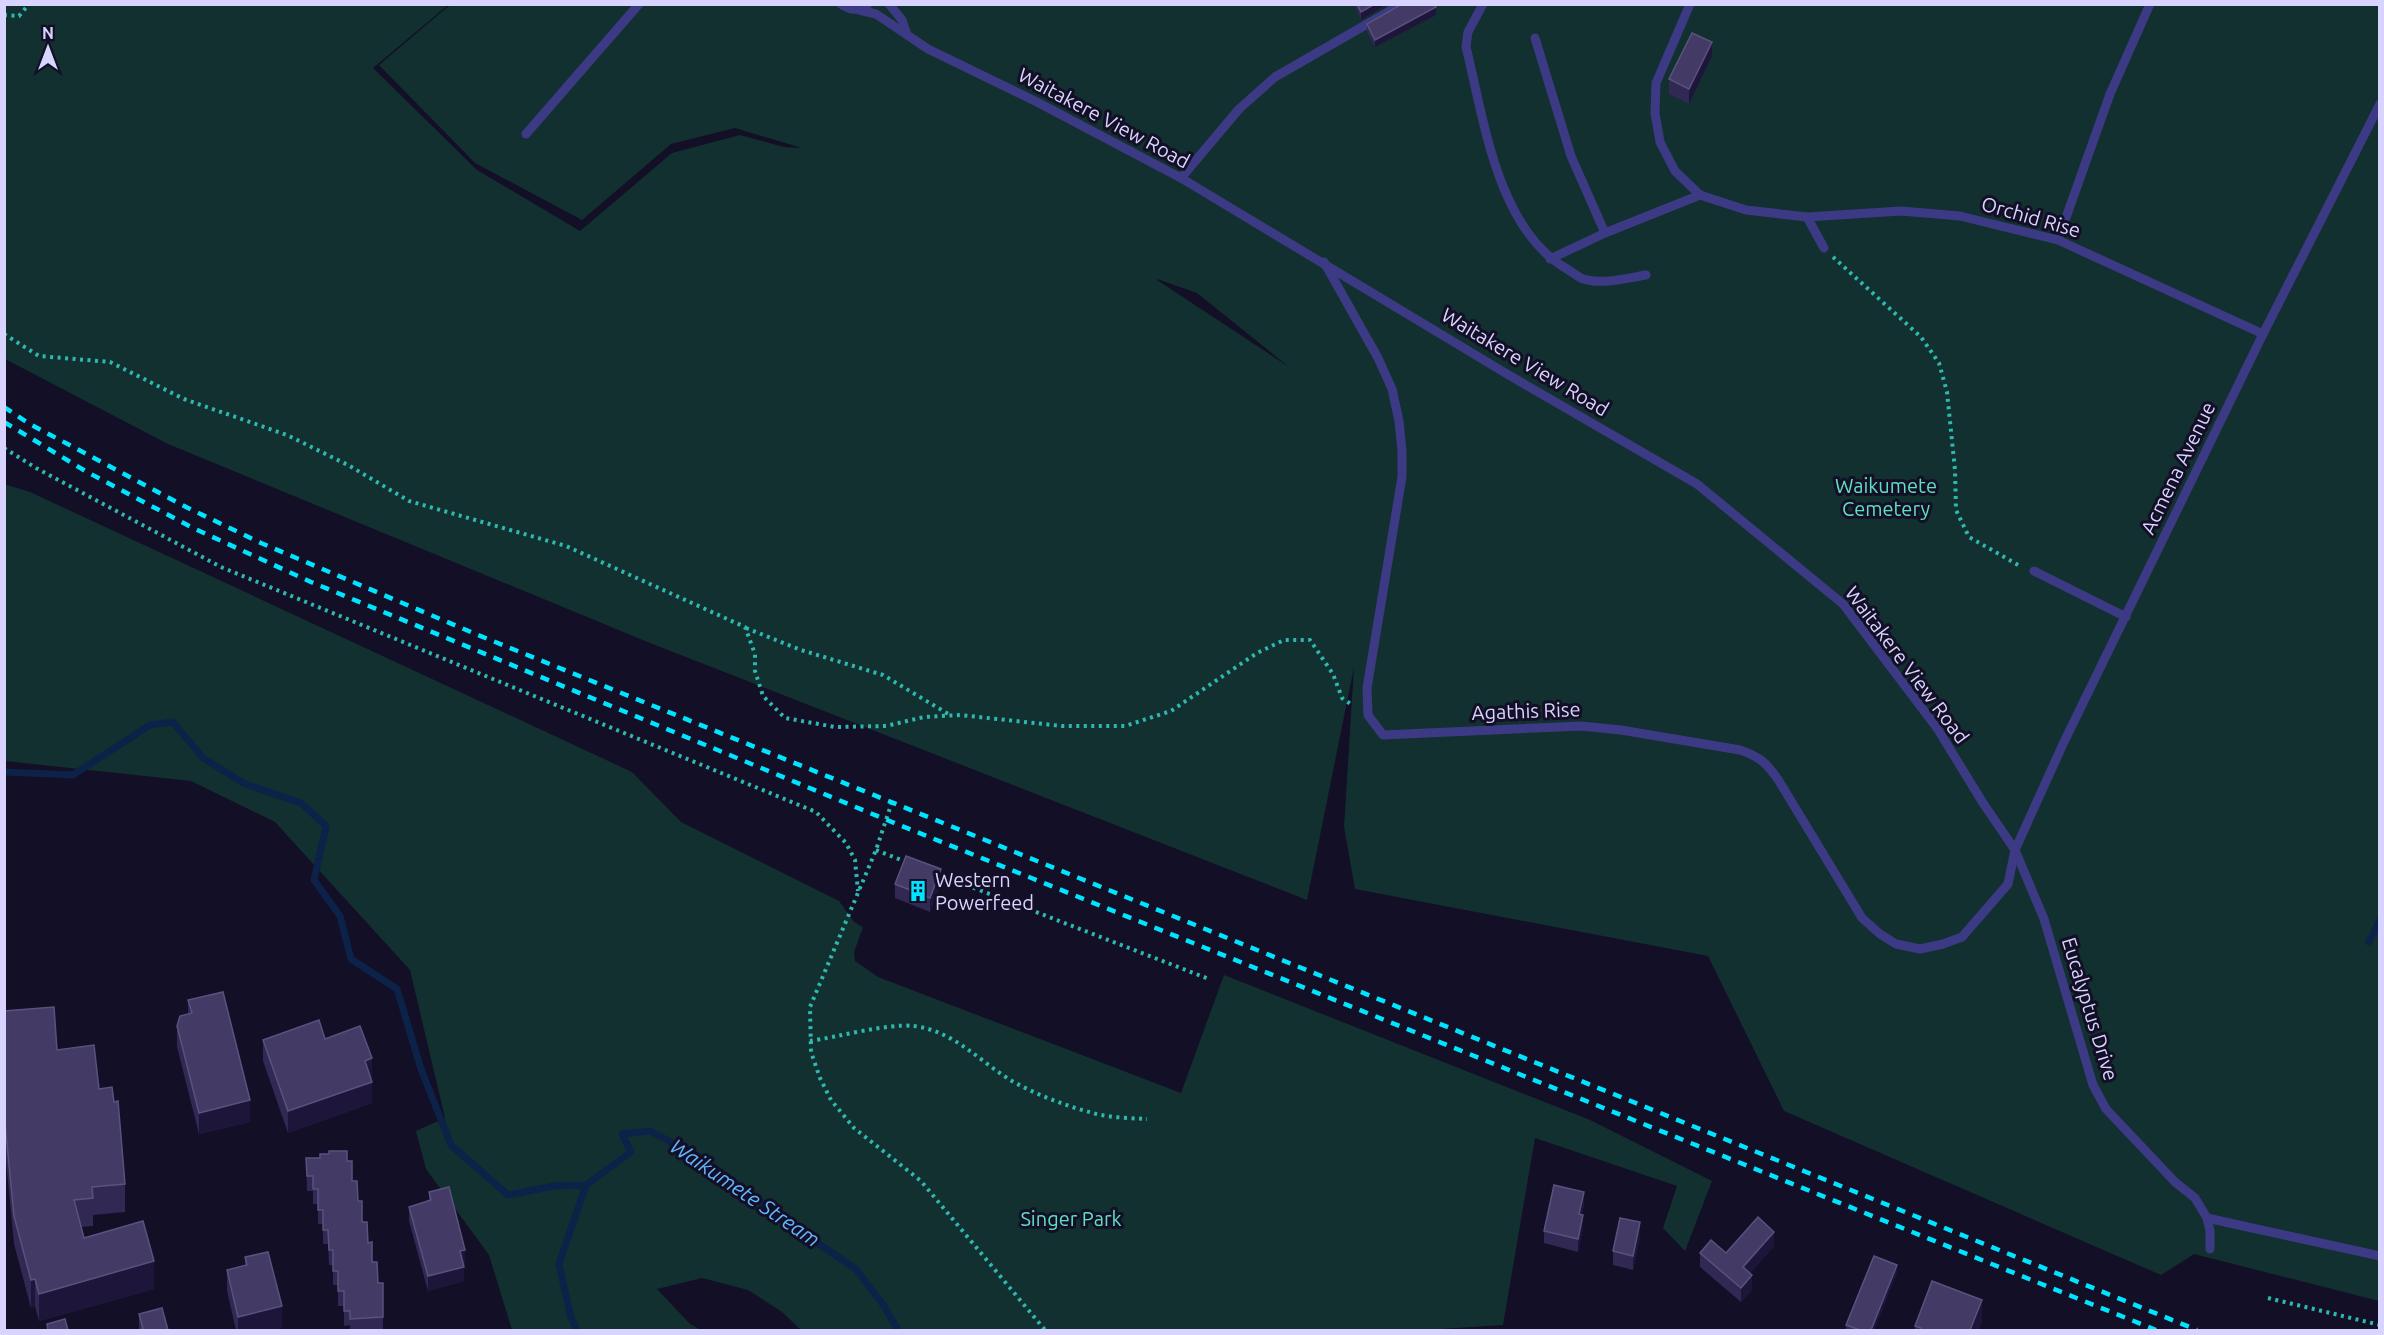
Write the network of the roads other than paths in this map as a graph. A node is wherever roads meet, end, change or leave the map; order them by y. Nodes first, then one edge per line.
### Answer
1 (639, 4) edge
2 (841, 4) edge
3 (868, 4) edge
4 (889, 4) edge
5 (1402, 4) edge
6 (1483, 4) edge
7 (1690, 4) edge
8 (2150, 4) edge
9 (859, 10) junction
10 (907, 35) junction
11 (1535, 38) dead end
12 (2379, 104) edge
13 (526, 134) dead end
14 (1181, 178) junction
15 (1700, 195) junction
16 (1807, 217) junction
17 (1605, 233) junction
18 (2058, 240) junction
19 (1824, 248) road end
20 (1550, 259) junction
21 (1324, 262) junction
22 (1646, 276) dead end
23 (2263, 334) junction
24 (2034, 571) road end
25 (2126, 617) junction
26 (2015, 850) junction
27 (2208, 1218) junction
28 (2210, 1249) dead end
29 (2379, 1256) edge

1 - 13 lane
2 - 9 lane, Waitakere View Road
3 - 9 lane
4 - 10 lane
5 - 14 lane
6 - 20 lane
7 - 15 lane
8 - 18 lane
9 - 10 lane, Waitakere View Road
10 - 14 lane, Waitakere View Road
11 - 17 lane
12 - 23 lane, Acmena Avenue
14 - 21 lane, Waitakere View Road
15 - 16 lane, Orchid Rise
15 - 17 lane
16 - 18 lane, Orchid Rise
16 - 19 lane
17 - 20 lane
18 - 23 lane, Orchid Rise
20 - 22 lane
21 - 26 lane, Waitakere View Road
21 - 26 lane, Agathis Rise
23 - 25 lane, Acmena Avenue
24 - 25 lane
25 - 26 lane, Acmena Avenue
26 - 27 lane, Eucalyptus Drive
27 - 28 lane
27 - 29 lane

